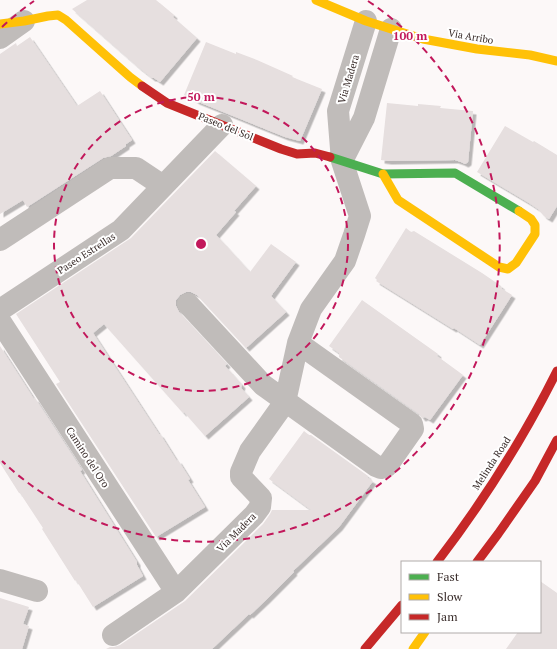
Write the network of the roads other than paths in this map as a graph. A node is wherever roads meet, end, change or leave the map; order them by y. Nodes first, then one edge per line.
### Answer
1 (316, 0) edge
2 (24, 21) junction
3 (366, 21) junction
4 (0, 24) edge
5 (391, 29) junction
6 (0, 38) edge
7 (557, 61) edge
8 (222, 125) junction
9 (342, 161) junction
10 (383, 174) junction
11 (164, 186) junction
12 (0, 240) edge
13 (188, 304) dead end
14 (0, 310) edge
15 (0, 321) edge
16 (298, 343) junction
17 (557, 371) edge
18 (285, 402) junction
19 (557, 440) edge
20 (437, 561) edge
21 (479, 561) edge
22 (0, 580) edge
23 (37, 591) dead end
24 (176, 592) junction
25 (401, 606) edge
26 (424, 633) edge
27 (113, 634) dead end
28 (365, 649) edge
29 (413, 649) edge

1 - 3 street, Via Arribo
2 - 4 street, Paseo del Sol
2 - 6 street, Paseo del Sol
2 - 8 street, Paseo del Sol
3 - 5 street, Via Arribo
3 - 9 street, Via Madera
5 - 7 street, Via Arribo
5 - 9 street
8 - 9 street, Paseo del Sol
8 - 11 street, Paseo Estrellas
9 - 10 street, Paseo del Sol
9 - 16 street, Via Madera
10 - 10 street, Paseo del Sol
11 - 12 street
11 - 14 street, Paseo Estrellas
13 - 18 street
15 - 24 street, Camino del Oro
16 - 18 street, Via Madera
16 - 18 street
17 - 20 street, Melinda Road
18 - 24 street, Via Madera
19 - 21 street
22 - 23 street
24 - 27 street, Via Madera
25 - 28 street
26 - 29 street

